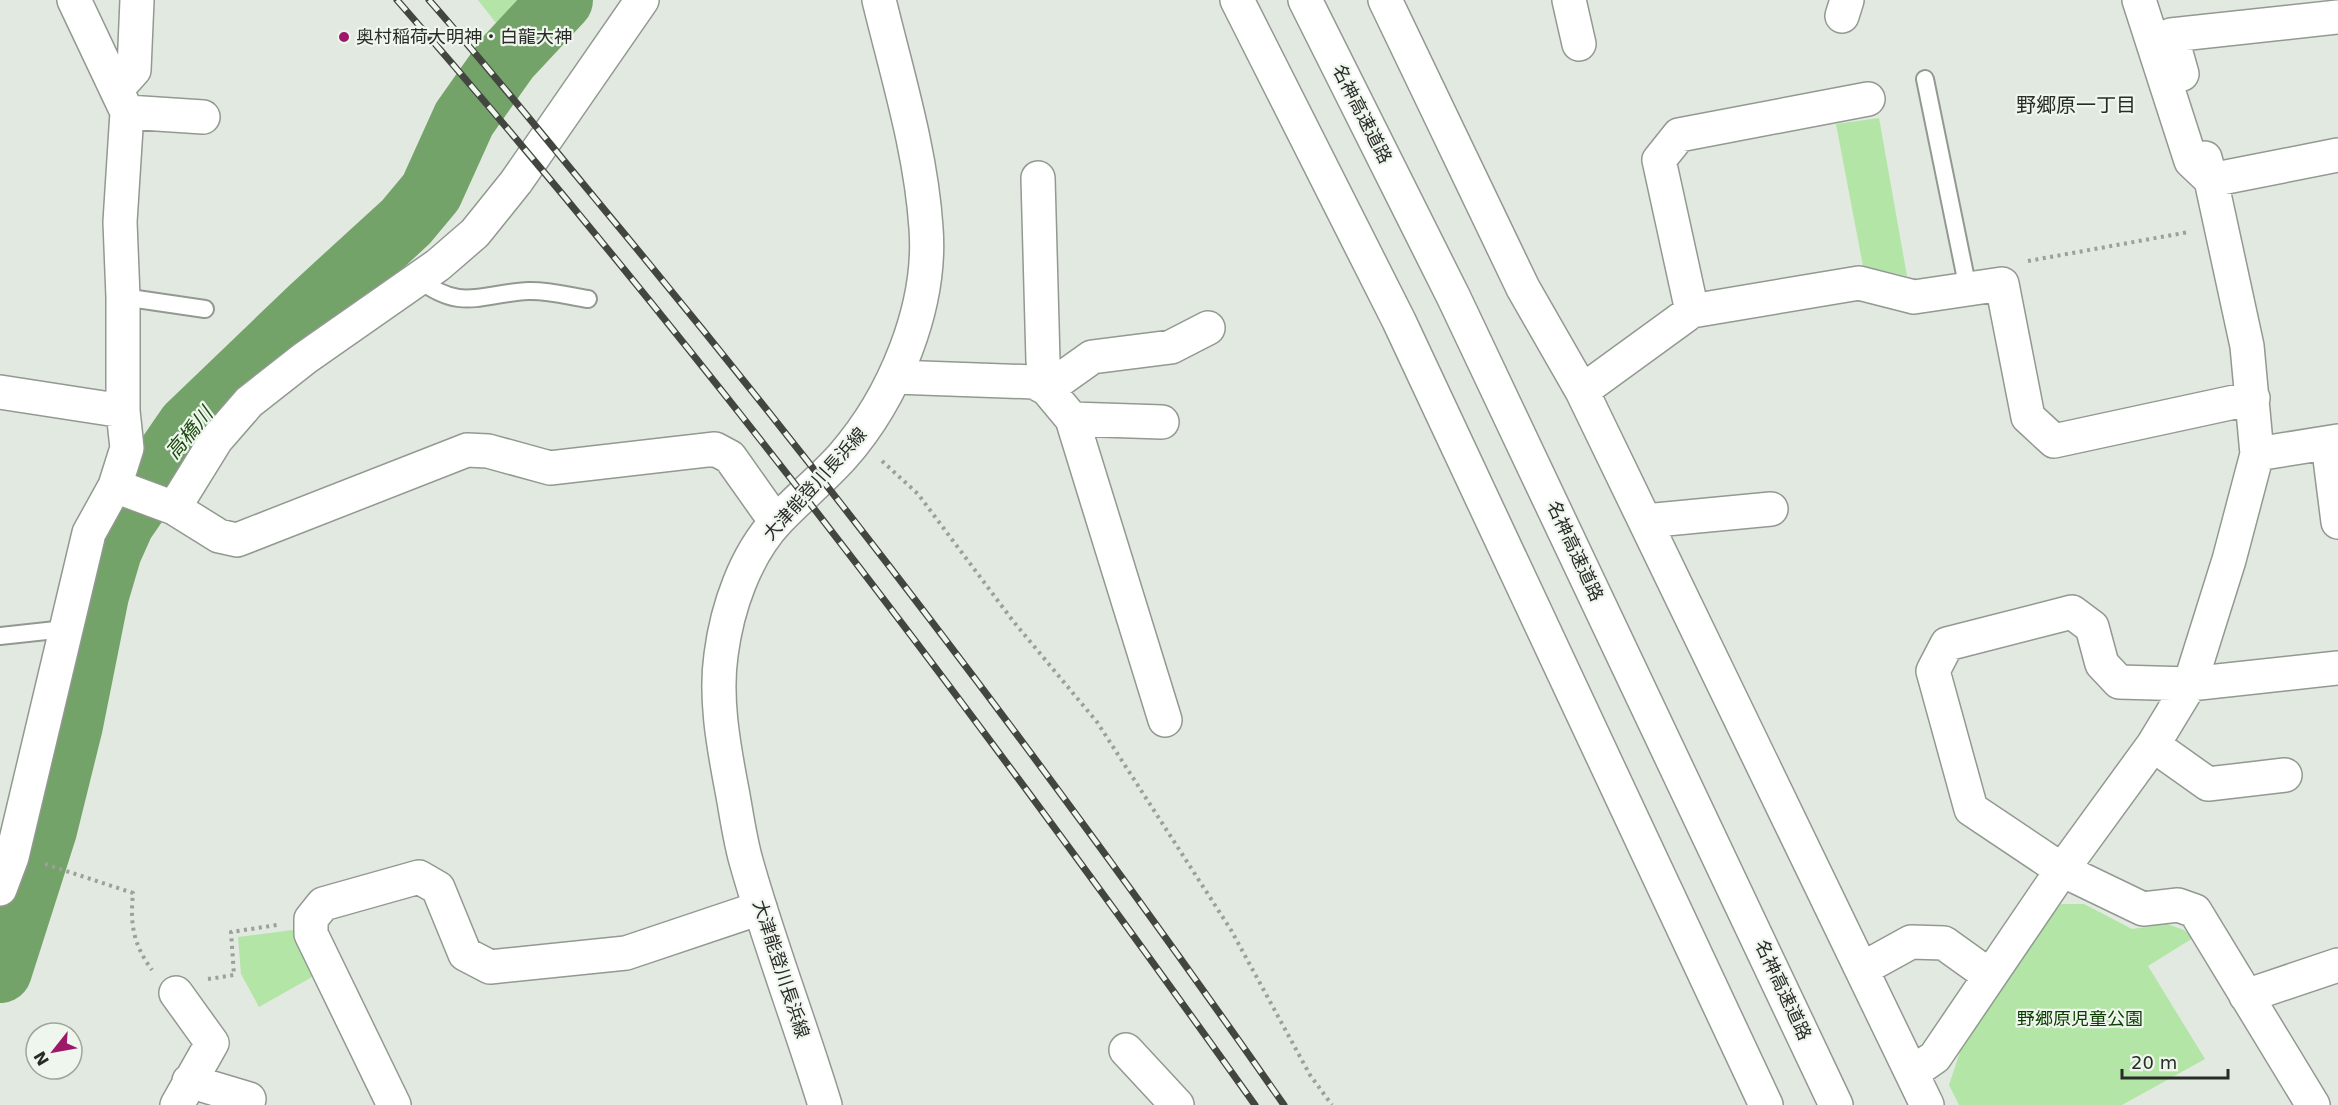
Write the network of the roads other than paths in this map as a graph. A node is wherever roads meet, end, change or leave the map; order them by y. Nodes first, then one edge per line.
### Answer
1 (74, 0) edge
2 (137, 0) edge
3 (642, 0) edge
4 (879, 0) edge
5 (1237, 0) edge
6 (1305, 0) edge
7 (1569, 0) edge
8 (2139, 0) edge
9 (1392, 1) edge
10 (2338, 16) edge
11 (1579, 44) dead end
12 (1925, 79) dead end
13 (1868, 99) dead end
14 (122, 101) junction
15 (203, 117) dead end
16 (2338, 155) edge
17 (1038, 178) dead end
18 (2211, 180) junction
19 (418, 279) junction
20 (1968, 289) junction
21 (123, 297) junction
22 (588, 299) dead end
23 (205, 309) dead end
24 (1692, 311) junction
25 (1208, 328) dead end
26 (895, 378) junction
27 (1047, 389) junction
28 (1581, 391) junction
29 (0, 392) edge
30 (2253, 398) junction
31 (123, 411) junction
32 (1072, 419) junction
33 (1162, 422) dead end
34 (2333, 442) edge
35 (2257, 454) junction
36 (144, 497) junction
37 (1772, 509) dead end
38 (1645, 521) junction
39 (776, 522) junction
40 (2338, 522) edge
41 (65, 630) junction
42 (0, 636) edge
43 (2338, 668) edge
44 (2190, 684) junction
45 (1165, 720) dead end
46 (2153, 746) junction
47 (2285, 775) dead end
48 (2062, 870) junction
49 (0, 889) edge
50 (760, 908) junction
51 (2338, 965) edge
52 (1862, 969) junction
53 (1990, 976) junction
54 (176, 993) road end
55 (2246, 996) junction
56 (1126, 1050) dead end
57 (1912, 1073) junction
58 (183, 1093) edge
59 (249, 1099) dead end
60 (394, 1105) edge
61 (825, 1105) edge
62 (1177, 1105) edge
63 (1766, 1105) edge
64 (1836, 1105) edge
65 (1927, 1105) edge
66 (2313, 1105) edge

1 - 14 main road
2 - 14 main road
3 - 19 main road
4 - 26 main road, 大津能登川長浜線
5 - 63 main road
6 - 64 main road, 名神高速道路
7 - 11 main road
8 - 18 main road
9 - 28 main road
10 - 18 main road
12 - 20 lane
13 - 24 main road
14 - 15 main road
14 - 21 main road
16 - 18 main road
17 - 27 main road
18 - 30 main road
19 - 22 lane
19 - 36 main road
20 - 24 main road
20 - 30 main road
21 - 23 lane
21 - 31 main road
24 - 28 main road
25 - 27 main road
26 - 27 main road
26 - 39 main road, 大津能登川長浜線
27 - 32 main road
28 - 38 main road
29 - 31 main road
30 - 35 main road
31 - 36 main road
32 - 33 main road
32 - 45 main road
34 - 35 main road
34 - 40 main road
35 - 44 main road
36 - 39 main road
36 - 41 main road
37 - 38 main road
38 - 52 main road
39 - 50 main road, 大津能登川長浜線
41 - 42 lane
41 - 49 main road
43 - 44 main road
44 - 46 main road
44 - 48 main road
46 - 47 main road
46 - 48 main road
48 - 53 main road
48 - 55 main road
50 - 60 main road
50 - 61 main road, 大津能登川長浜線
51 - 55 main road
52 - 53 main road
52 - 57 main road
53 - 57 main road
54 - 58 main road
55 - 66 main road
56 - 62 main road
57 - 65 main road
58 - 59 main road

